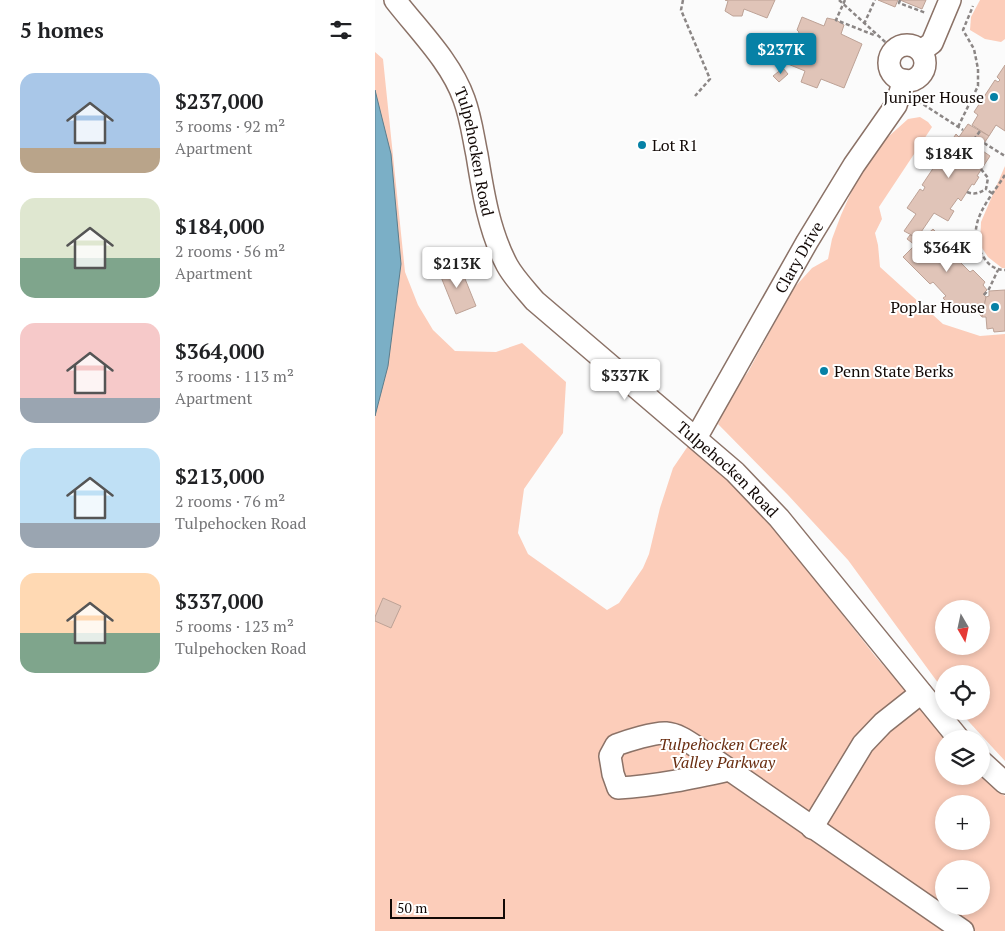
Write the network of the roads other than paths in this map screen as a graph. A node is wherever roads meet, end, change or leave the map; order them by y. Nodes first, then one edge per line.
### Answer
1 (395, 0) edge
2 (950, 0) edge
3 (921, 51) junction
4 (898, 66) junction
5 (696, 438) junction
6 (921, 693) junction
7 (952, 730) edge
8 (990, 769) edge
9 (729, 770) junction
10 (1005, 783) edge
11 (813, 828) junction
12 (963, 931) edge

1 - 5 street, Tulpehocken Road
2 - 3 street
3 - 4 street
3 - 4 street
4 - 5 street, Clary Drive
5 - 6 street, Tulpehocken Road
6 - 7 street, Tulpehocken Road
6 - 11 street
8 - 10 street
9 - 9 street
9 - 11 street
11 - 12 street

